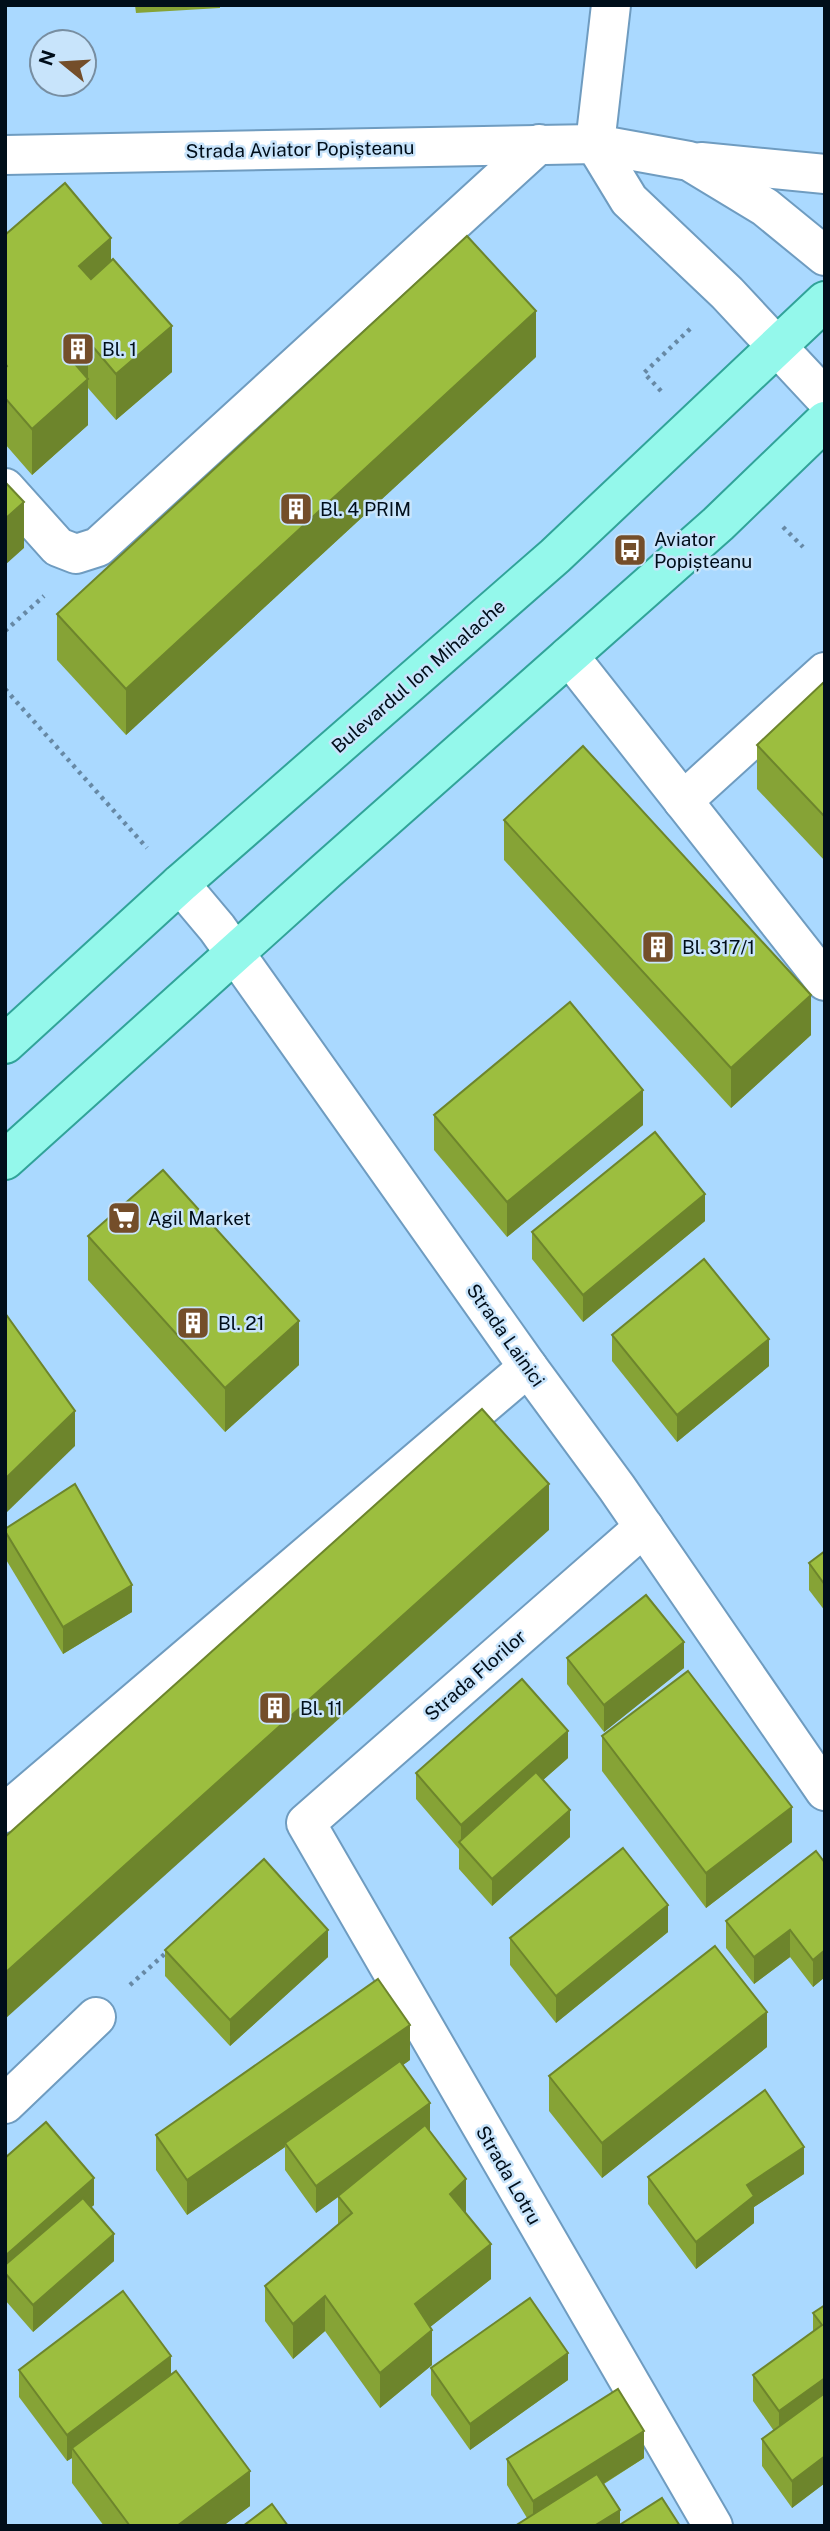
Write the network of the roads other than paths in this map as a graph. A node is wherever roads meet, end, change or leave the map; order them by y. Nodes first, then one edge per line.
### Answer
1 (611, 5) edge
2 (539, 144) junction
3 (595, 145) junction
4 (5, 155) edge
5 (689, 161) junction
6 (825, 174) edge
7 (825, 256) edge
8 (825, 301) edge
9 (776, 347) junction
10 (825, 398) edge
11 (825, 421) edge
12 (5, 488) edge
13 (569, 656) junction
14 (825, 671) edge
15 (683, 801) junction
16 (180, 884) junction
17 (235, 954) junction
18 (825, 981) edge
19 (5, 1044) edge
20 (5, 1160) edge
21 (528, 1367) junction
22 (644, 1527) junction
23 (825, 1791) edge
24 (5, 1813) edge
25 (306, 1823) joint
26 (96, 2017) road end
27 (5, 2104) edge
28 (713, 2526) edge

1 - 3 street
2 - 3 street, Strada Aviator Popișteanu
2 - 4 street, Strada Aviator Popișteanu
2 - 12 street
3 - 5 street, Strada Aviator Popișteanu
3 - 9 street
5 - 6 street
5 - 7 street, Strada Aviator Popișteanu
8 - 9 main road, Bulevardul Ion Mihalache
9 - 10 street
9 - 16 main road, Bulevardul Ion Mihalache
11 - 13 main road
13 - 15 street
13 - 17 main road
14 - 15 street
15 - 18 street
16 - 17 street, Strada Lainici
16 - 19 main road, Bulevardul Ion Mihalache
17 - 20 main road
17 - 21 street, Strada Lainici
21 - 22 street, Strada Lainici
21 - 24 street
22 - 23 street, Strada Lainici
22 - 25 street, Strada Florilor
25 - 28 street, Strada Lotru
26 - 27 street

